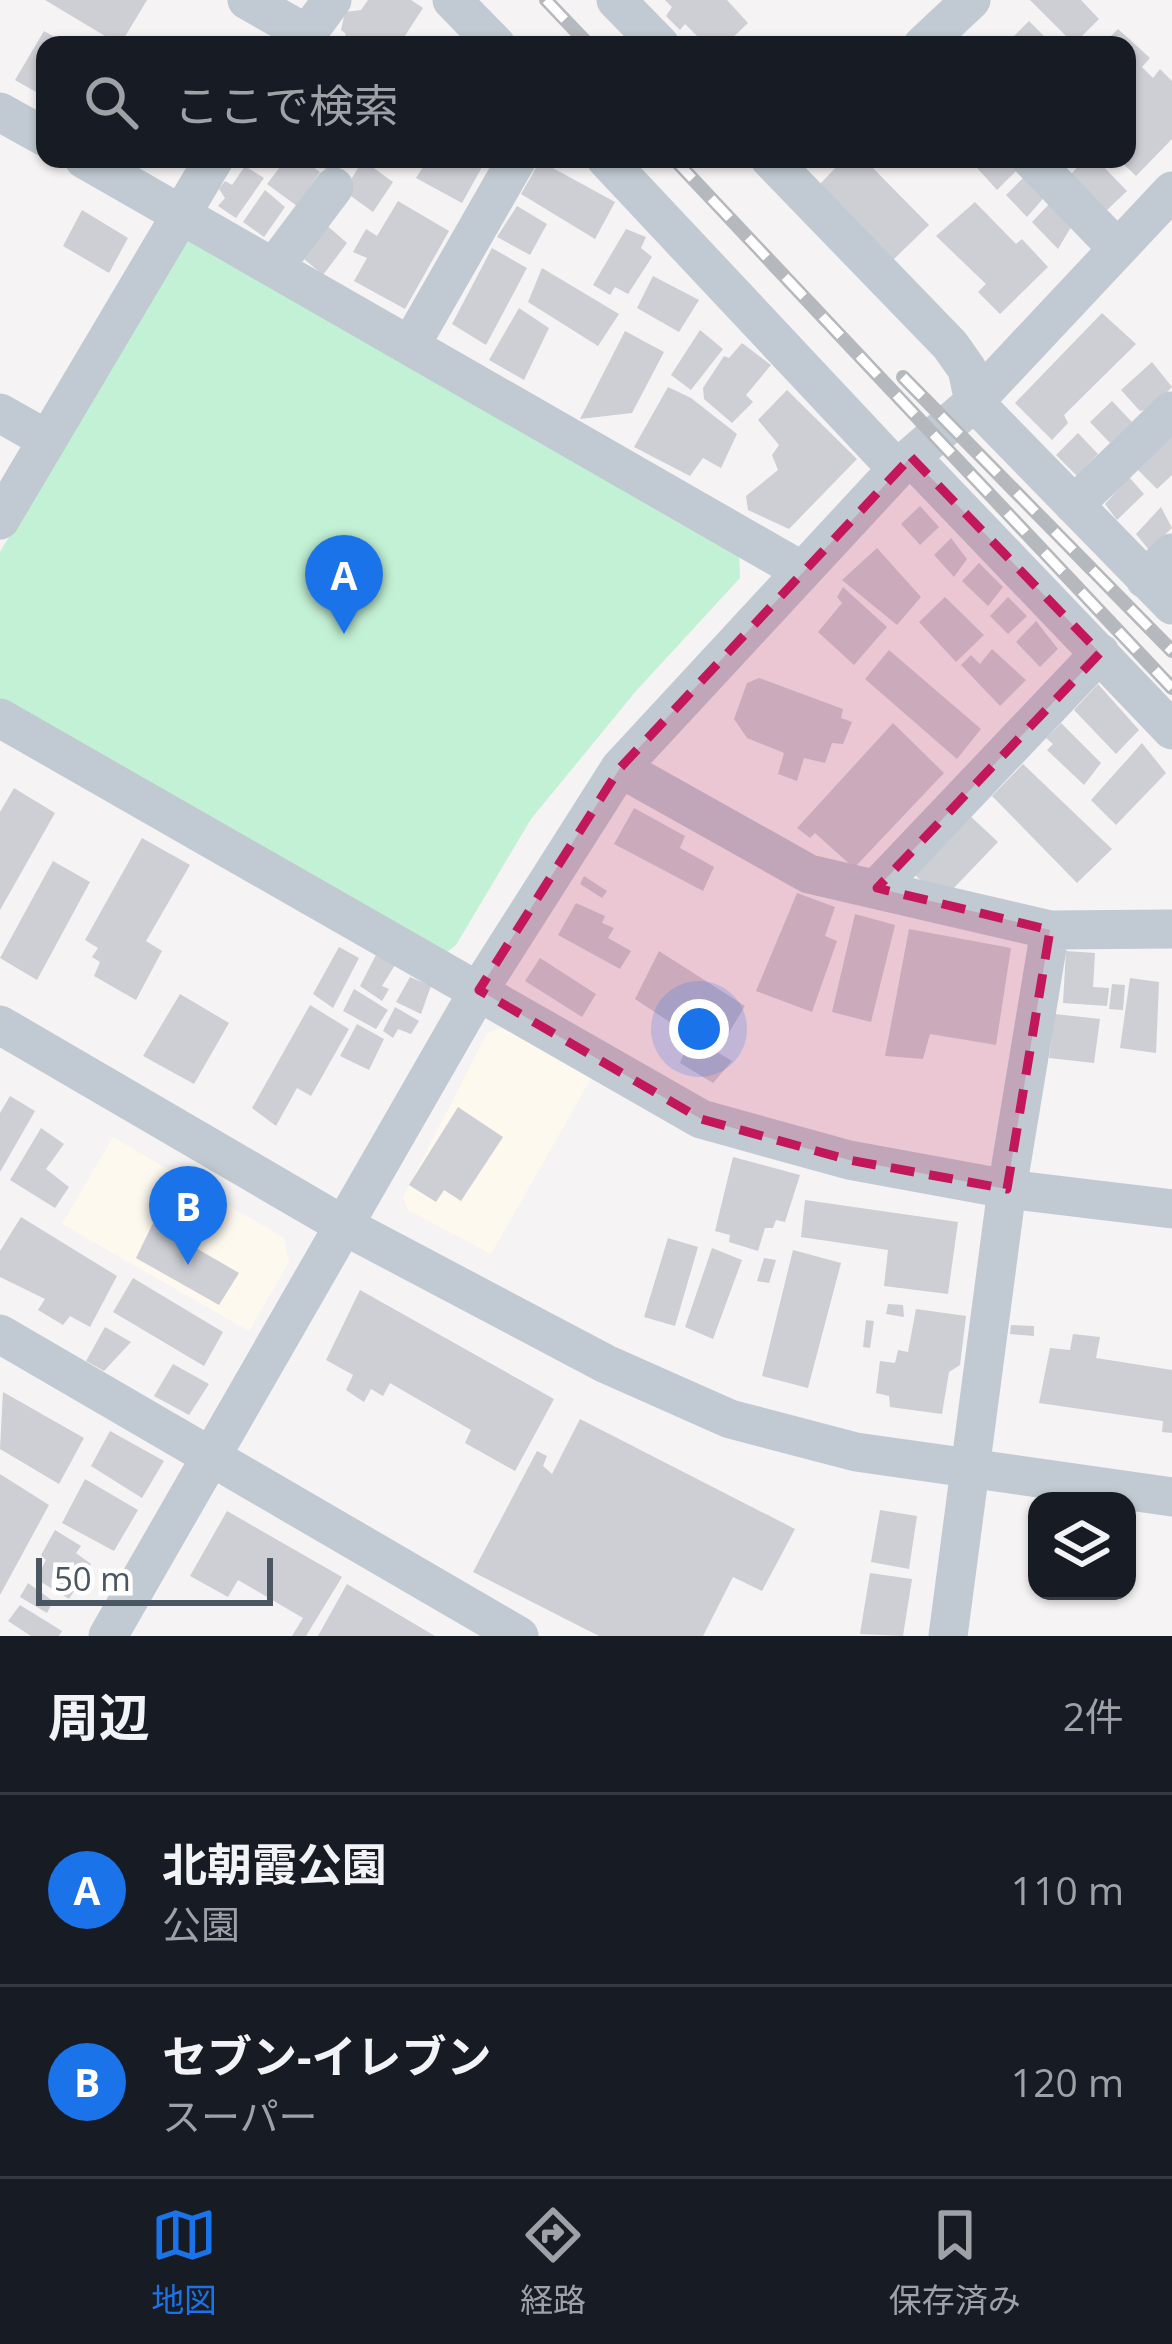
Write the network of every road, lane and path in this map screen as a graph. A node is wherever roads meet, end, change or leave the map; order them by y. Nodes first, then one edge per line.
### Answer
1 (248, 0) edge
2 (332, 0) edge
3 (452, 0) edge
4 (616, 0) edge
5 (970, 0) edge
6 (299, 36) edge
7 (305, 36) edge
8 (487, 36) edge
9 (651, 36) edge
10 (932, 36) edge
11 (0, 112) edge
12 (36, 132) edge
13 (100, 168) edge
14 (208, 168) edge
15 (512, 168) edge
16 (615, 168) edge
17 (790, 168) edge
18 (1040, 168) edge
19 (334, 187) dead end
20 (1172, 191) edge
21 (179, 212) junction
22 (1114, 246) junction
23 (274, 267) junction
24 (410, 346) junction
25 (974, 402) junction
26 (1171, 411) edge
27 (0, 413) edge
28 (46, 440) junction
29 (904, 463) junction
30 (1074, 506) junction
31 (0, 520) edge
32 (802, 571) junction
33 (1163, 579) edge
34 (1100, 653) junction
35 (0, 718) edge
36 (1172, 730) edge
37 (620, 768) junction
38 (877, 888) junction
39 (1172, 929) edge
40 (1050, 930) junction
41 (479, 990) junction
42 (0, 1025) edge
43 (1006, 1189) junction
44 (1172, 1209) edge
45 (343, 1225) junction
46 (0, 1334) edge
47 (206, 1459) junction
48 (970, 1470) junction
49 (1172, 1497) edge
50 (108, 1636) edge
51 (519, 1636) edge
52 (947, 1636) edge

1 - 6 street
2 - 7 street
3 - 8 street
4 - 9 street
5 - 10 street
11 - 12 street
13 - 21 street
14 - 21 street
15 - 24 street
16 - 29 street
17 - 25 street
18 - 22 street
19 - 23 street
20 - 22 street
21 - 23 street
21 - 28 street
22 - 25 street
23 - 24 street
24 - 32 street
25 - 29 street
25 - 30 street
26 - 30 street
27 - 28 street
28 - 31 street
29 - 32 street
29 - 34 street
30 - 33 street
32 - 37 street
34 - 36 street
34 - 38 street
35 - 41 street
37 - 38 street
37 - 41 street
38 - 40 street
39 - 40 street
40 - 43 street
41 - 43 street
41 - 45 street
42 - 45 street
43 - 44 street
43 - 48 street
45 - 47 street
45 - 48 street
46 - 47 street
47 - 50 street
47 - 51 street
48 - 49 street
48 - 52 street

